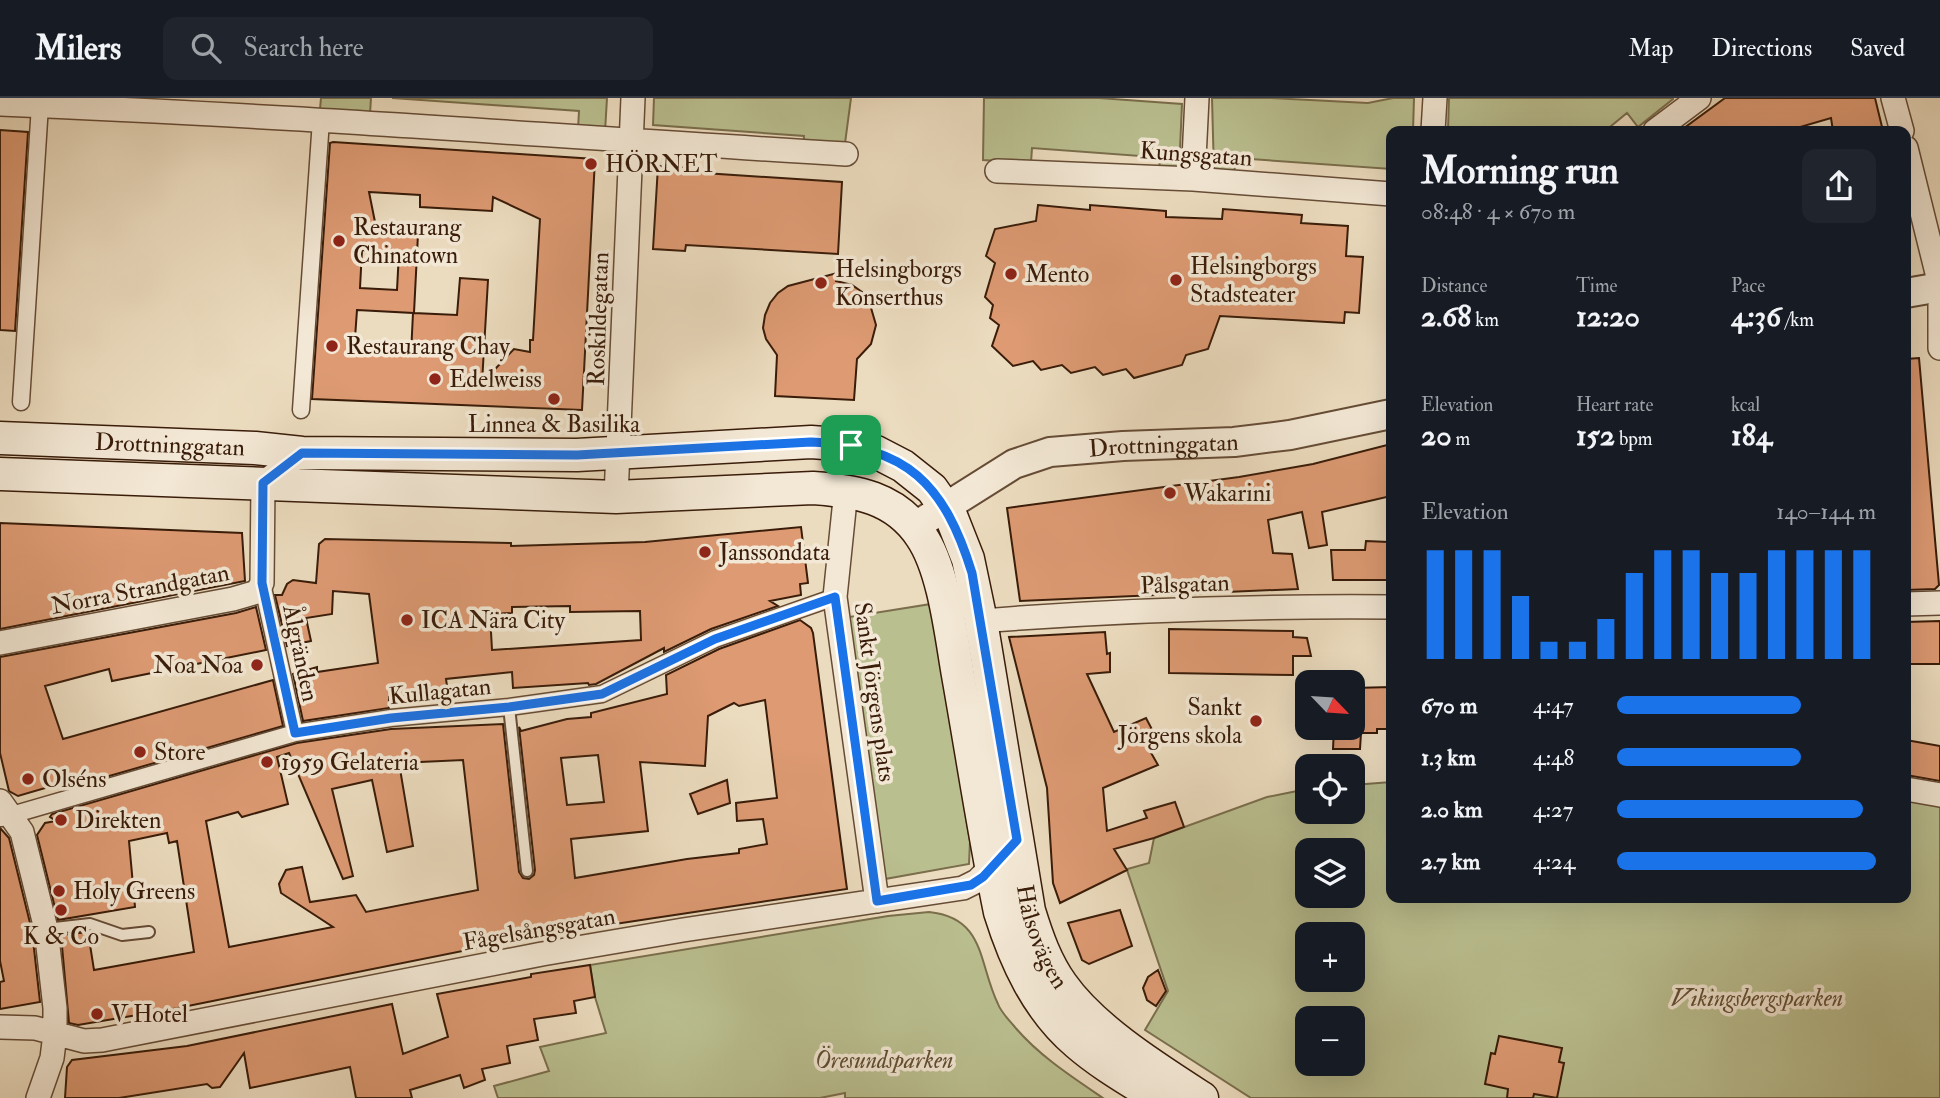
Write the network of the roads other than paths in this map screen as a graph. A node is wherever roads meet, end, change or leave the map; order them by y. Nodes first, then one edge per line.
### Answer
1 (633, 98) edge
2 (1197, 98) edge
3 (1435, 98) edge
4 (1893, 98) edge
5 (1696, 99) edge
6 (0, 104) edge
7 (40, 105) junction
8 (309, 112) edge
9 (1433, 126) edge
10 (1661, 126) edge
11 (1901, 126) edge
12 (631, 142) junction
13 (846, 154) dead end
14 (1911, 168) edge
15 (997, 172) dead end
16 (1193, 179) junction
17 (1386, 194) edge
18 (1940, 286) edge
19 (1911, 292) edge
20 (1940, 306) edge
21 (1940, 348) edge
22 (21, 402) dead end
23 (301, 410) dead end
24 (1386, 415) edge
25 (0, 438) edge
26 (302, 453) junction
27 (618, 453) junction
28 (0, 474) edge
29 (263, 483) junction
30 (846, 490) junction
31 (617, 497) junction
32 (946, 507) junction
33 (914, 527) junction
34 (262, 583) junction
35 (835, 597) junction
36 (1940, 603) edge
37 (1911, 604) edge
38 (1386, 607) edge
39 (981, 621) junction
40 (0, 643) edge
41 (509, 707) junction
42 (295, 733) junction
43 (1911, 790) edge
44 (1940, 795) edge
45 (4, 812) edge
46 (1017, 840) junction
47 (991, 867) junction
48 (527, 871) dead end
49 (877, 901) junction
50 (46, 929) junction
51 (149, 932) dead end
52 (0, 1027) edge
53 (55, 1034) junction
54 (38, 1098) edge
55 (1158, 1098) edge
56 (1202, 1098) edge

1 - 12 street, Roskildegatan
2 - 16 street
3 - 9 street
4 - 11 street
5 - 10 street
6 - 7 street
7 - 8 street
7 - 22 street
8 - 12 street
8 - 23 street
12 - 13 street
12 - 27 street, Roskildegatan
14 - 18 street
15 - 16 street, Kungsgatan
16 - 17 street, Kungsgatan
18 - 19 street
20 - 21 street
24 - 32 street, Drottninggatan
25 - 26 main road, Drottninggatan
26 - 27 main road, Drottninggatan
26 - 29 street
27 - 31 street, Roskildegatan
27 - 32 main road, Drottninggatan
28 - 29 main road, Drottninggatan
29 - 31 main road, Drottninggatan
29 - 34 street, Norra Strandgatan
30 - 31 main road, Drottninggatan
30 - 33 main road, Drottninggatan
30 - 35 street, Sankt Jörgens plats
32 - 33 street, Drottninggatan
32 - 39 main road, Hälsovägen
33 - 47 main road, Hälsovägen
34 - 40 street, Norra Strandgatan
34 - 42 street, Ålgränden
35 - 41 street, Kullagatan
35 - 49 street, Sankt Jörgens plats
36 - 37 street
38 - 39 street, Pålsgatan
39 - 46 main road, Hälsovägen
41 - 42 street, Kullagatan
41 - 48 lane
42 - 45 street, Kullagatan
43 - 44 street
45 - 50 street
46 - 47 street, Fågelsångsgatan
46 - 56 main road, Hälsovägen
47 - 49 street, Fågelsångsgatan
47 - 55 main road, Hälsovägen
49 - 53 street, Fågelsångsgatan
50 - 51 lane
50 - 53 street
52 - 53 street, Fågelsångsgatan
53 - 54 street

